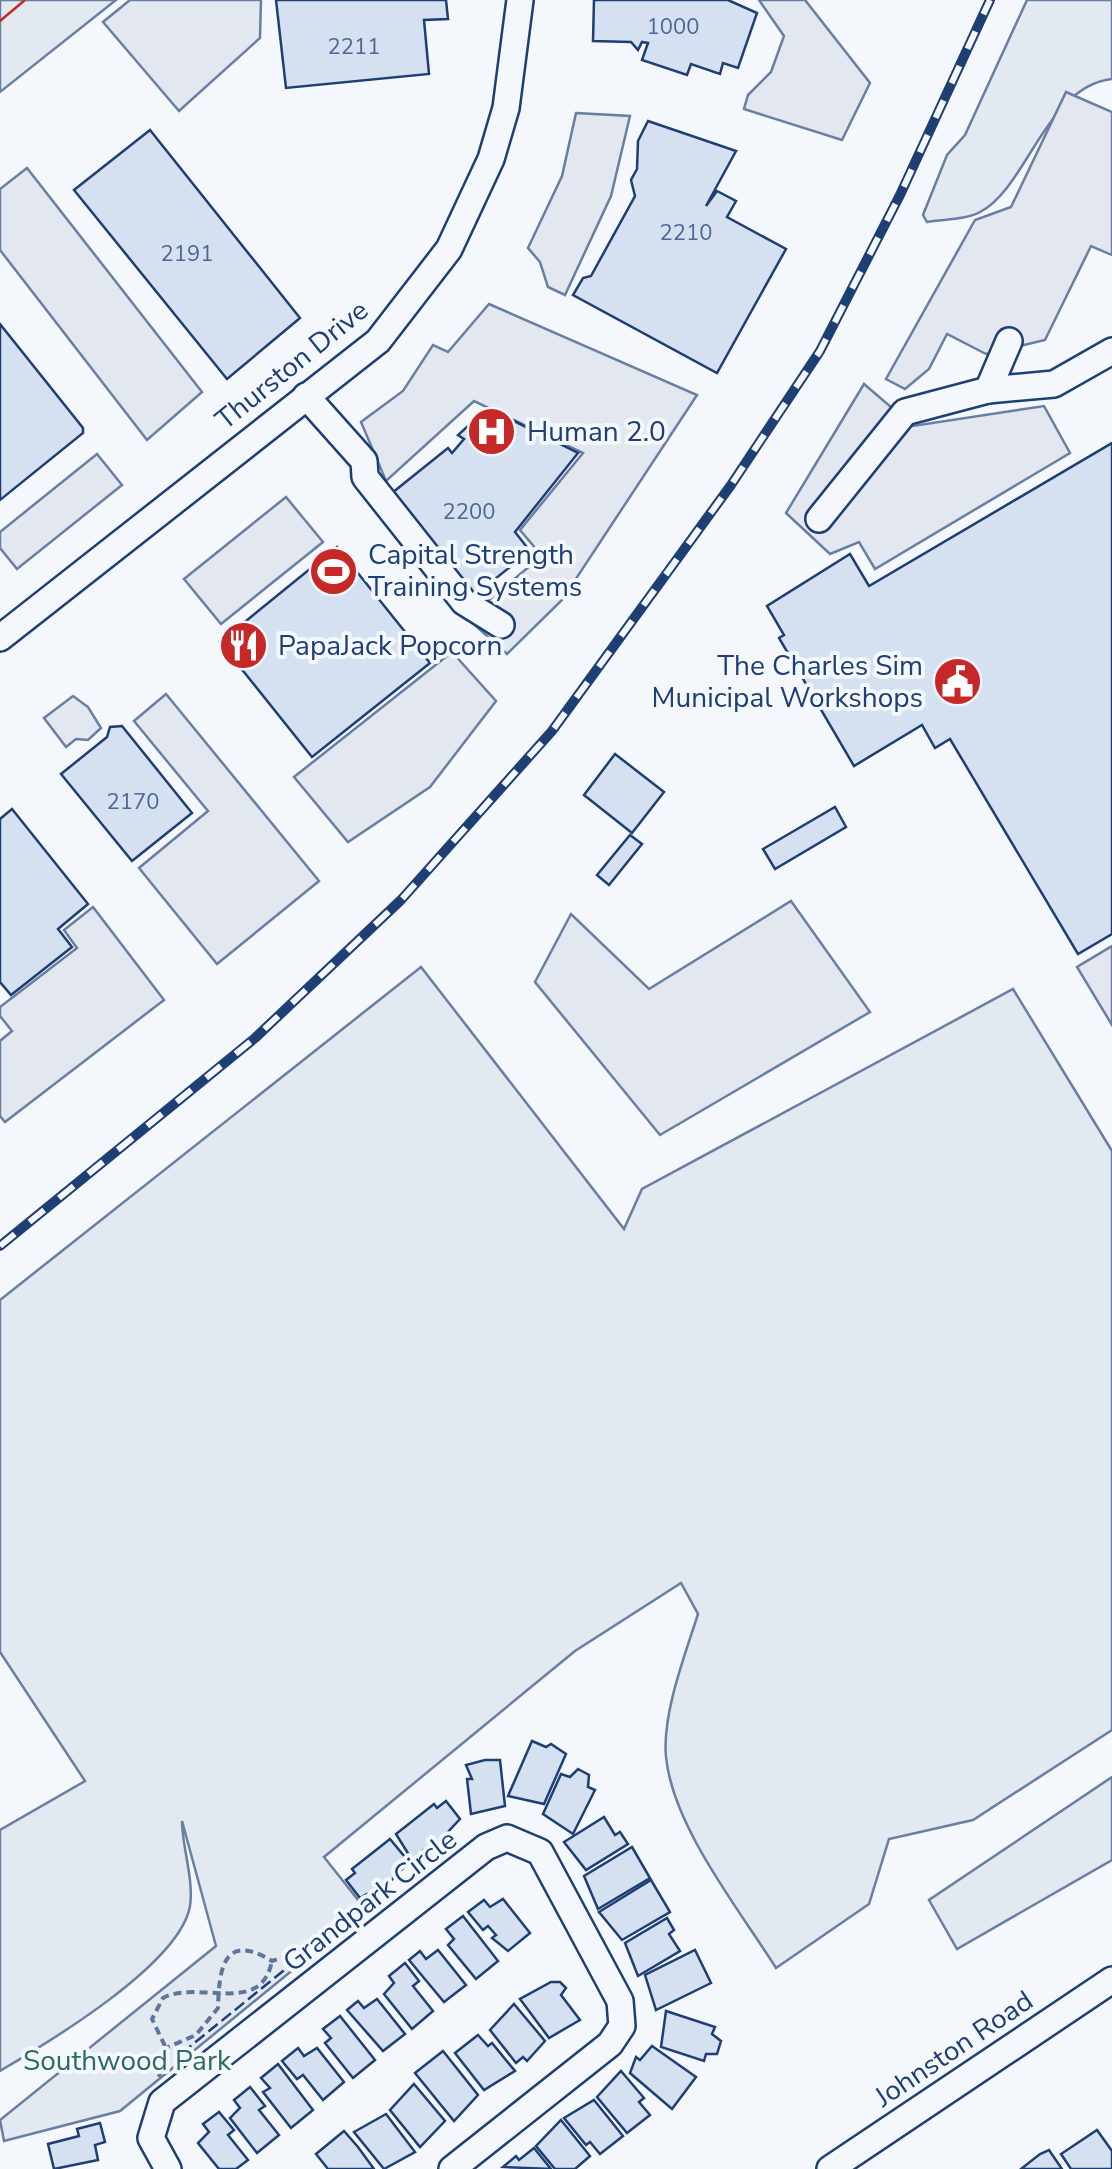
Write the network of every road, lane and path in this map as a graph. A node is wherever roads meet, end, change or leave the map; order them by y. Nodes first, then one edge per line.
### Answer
1 (520, 0) edge
2 (1009, 341) dead end
3 (1112, 351) edge
4 (988, 390) junction
5 (306, 396) junction
6 (819, 519) dead end
7 (501, 625) dead end
8 (0, 638) edge
9 (349, 1955) junction
10 (272, 1961) junction
11 (1112, 1980) edge
12 (219, 1995) junction
13 (166, 2048) junction
14 (162, 2102) junction
15 (168, 2169) edge
16 (452, 2169) edge
17 (830, 2169) edge

1 - 5 street, Thurston Drive
2 - 4 street
3 - 4 street
4 - 6 street
5 - 7 street
5 - 8 street, Thurston Drive
9 - 10 path
9 - 14 street, Grandpark Circle
9 - 16 street, Grandpark Circle
10 - 12 path
10 - 12 path
11 - 17 street, Johnston Road
12 - 13 path
12 - 13 path
13 - 14 path
14 - 15 street

